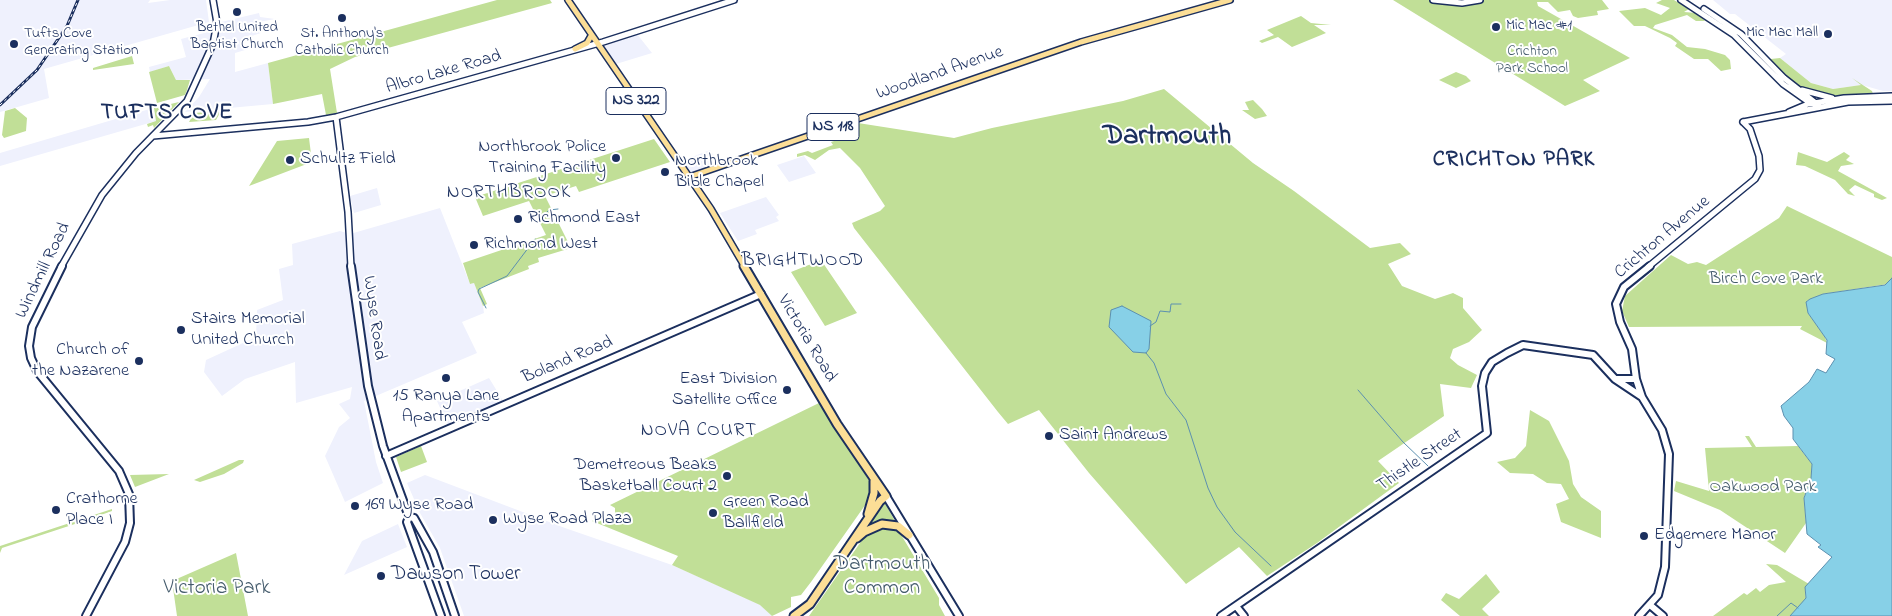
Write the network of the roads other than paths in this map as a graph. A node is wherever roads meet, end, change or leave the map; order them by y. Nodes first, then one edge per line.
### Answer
1 (213, 0) edge
2 (564, 0) edge
3 (568, 0) edge
4 (734, 0) edge
5 (1220, 0) edge
6 (1230, 0) edge
7 (1433, 0) edge
8 (1480, 0) edge
9 (1681, 0) edge
10 (1689, 0) edge
11 (1174, 14) junction
12 (588, 30) junction
13 (591, 36) junction
14 (596, 43) junction
15 (575, 49) junction
16 (1792, 85) junction
17 (1892, 96) edge
18 (1844, 98) junction
19 (1892, 101) edge
20 (1813, 103) junction
21 (1820, 107) junction
22 (1785, 114) junction
23 (336, 117) junction
24 (166, 123) junction
25 (177, 135) junction
26 (153, 136) junction
27 (700, 172) junction
28 (689, 176) junction
29 (697, 188) junction
30 (762, 294) junction
31 (1615, 379) junction
32 (1636, 379) junction
33 (1642, 398) junction
34 (386, 456) junction
35 (874, 481) junction
36 (886, 496) junction
37 (410, 517) junction
38 (866, 520) junction
39 (909, 535) junction
40 (851, 544) junction
41 (1650, 605) junction
42 (1236, 606) junction
43 (86, 616) edge
44 (441, 616) edge
45 (455, 616) edge
46 (794, 616) edge
47 (959, 616) edge
48 (1221, 616) edge
49 (1244, 616) edge
50 (1639, 616) edge
51 (1663, 616) edge

1 - 24 street, Windmill Road
2 - 12 main road, Victoria Road / NS 322
3 - 12 main road, Victoria Road / NS 322
4 - 14 street, Albro Lake Road
5 - 11 main road, Woodland Avenue / NS 118
6 - 11 main road, Woodland Avenue / NS 118
7 - 8 street
9 - 20 street
10 - 16 street
11 - 27 main road, Woodland Avenue / NS 118
12 - 13 main road, Victoria Road / NS 322
13 - 14 main road, Victoria Road / NS 322
13 - 15 main road
14 - 15 street, Albro Lake Road
14 - 28 main road, Victoria Road / NS 322
15 - 23 street, Albro Lake Road
16 - 18 street
16 - 20 street
17 - 18 street
18 - 20 street
19 - 21 street
20 - 21 street
20 - 22 street
21 - 22 street
22 - 32 street, Crichton Avenue
23 - 25 street, Albro Lake Road
23 - 34 street, Wyse Road
24 - 25 street
24 - 26 street, Windmill Road
25 - 26 street, Albro Lake Road
26 - 43 street, Windmill Road
27 - 28 main road, Woodland Avenue / NS 118
27 - 29 main road
28 - 29 main road, Victoria Road / NS 322
29 - 30 main road, Victoria Road / NS 322
30 - 34 street, Boland Road
30 - 35 main road, Victoria Road / NS 322
31 - 32 street
31 - 33 street
31 - 42 street, Thistle Street
32 - 33 street, Crichton Avenue
33 - 41 street, Crichton Avenue
34 - 37 street, Wyse Road
35 - 36 main road, Victoria Road / NS 322
35 - 38 main road
36 - 38 main road
36 - 39 street, Victoria Road / NS 322
37 - 44 street, Wyse Road
37 - 45 street, Wyse Road
38 - 40 main road
39 - 40 main road
39 - 47 street, Victoria Road / NS 322
40 - 46 main road
41 - 50 street, Crichton Avenue
41 - 51 street
42 - 48 street, Thistle Street
42 - 49 street

